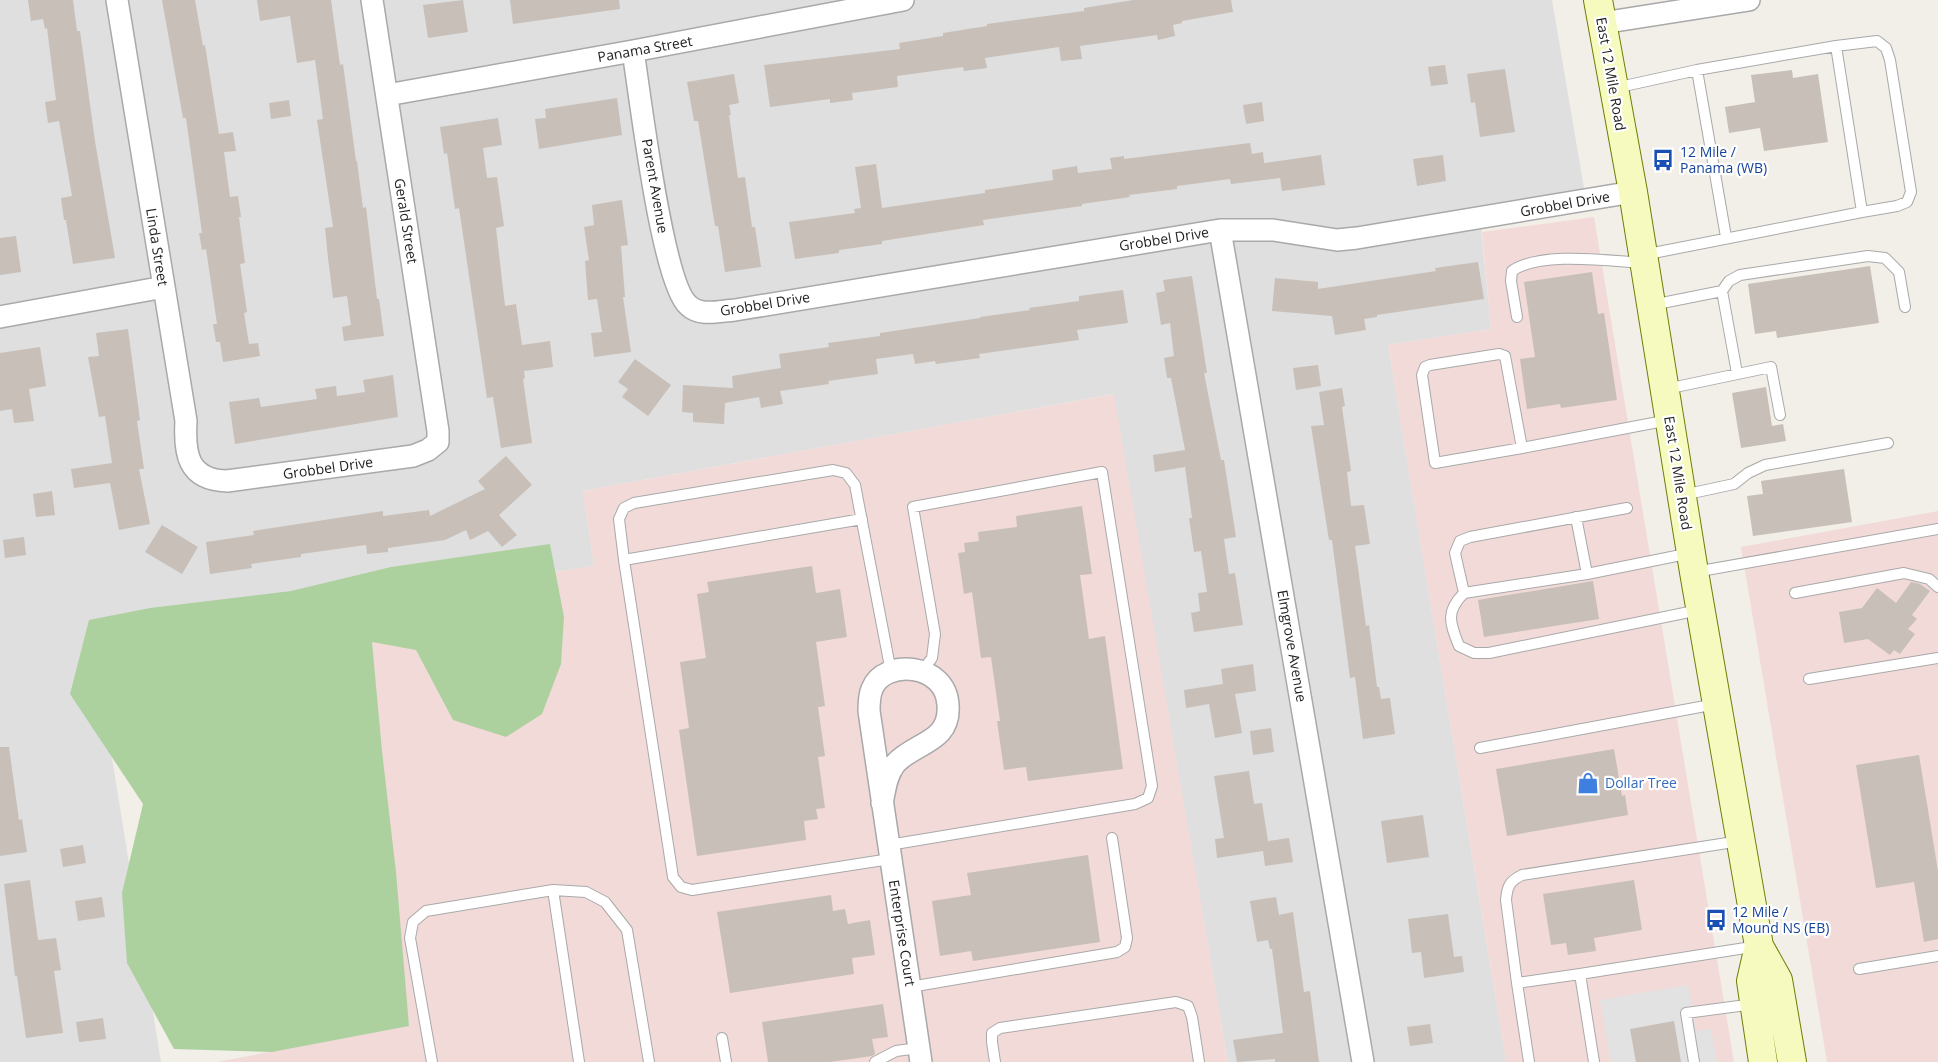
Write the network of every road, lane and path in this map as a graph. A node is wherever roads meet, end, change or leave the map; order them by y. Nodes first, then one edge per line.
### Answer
1 (117, 0) edge
2 (372, 0) edge
3 (903, 0) edge
4 (1749, 0) edge
5 (1600, 12) edge
6 (1836, 46) junction
7 (633, 51) junction
8 (1697, 70) junction
9 (1614, 88) junction
10 (387, 95) junction
11 (1633, 192) junction
12 (1862, 212) junction
13 (1220, 230) junction
14 (1726, 237) junction
15 (1644, 259) junction
16 (164, 287) junction
17 (1722, 291) junction
18 (1651, 305) junction
19 (1905, 308) dead end
20 (696, 312) joint
21 (0, 317) edge
22 (1517, 317) dead end
23 (1737, 373) junction
24 (1665, 389) junction
25 (1780, 416) dead end
26 (1670, 420) junction
27 (438, 442) joint
28 (1888, 442) dead end
29 (1522, 448) junction
30 (214, 481) joint
31 (1682, 496) junction
32 (1627, 508) dead end
33 (1576, 517) junction
34 (862, 519) junction
35 (1938, 530) edge
36 (624, 560) junction
37 (1693, 563) junction
38 (1587, 574) junction
39 (1938, 587) edge
40 (1464, 593) junction
41 (1795, 593) dead end
42 (1701, 610) junction
43 (1938, 658) edge
44 (922, 671) junction
45 (891, 672) junction
46 (1809, 679) dead end
47 (1717, 704) junction
48 (1480, 748) dead end
49 (882, 804) junction
50 (1112, 838) dead end
51 (1740, 841) junction
52 (890, 852) junction
53 (553, 890) junction
54 (1759, 946) junction
55 (1938, 956) edge
56 (1859, 968) dead end
57 (1580, 974) junction
58 (1517, 983) junction
59 (910, 987) junction
60 (1755, 1004) junction
61 (722, 1038) dead end
62 (920, 1055) edge
63 (432, 1062) edge
64 (579, 1062) edge
65 (649, 1062) edge
66 (726, 1062) edge
67 (875, 1062) edge
68 (995, 1062) edge
69 (1199, 1062) edge
70 (1364, 1062) edge
71 (1529, 1062) edge
72 (1594, 1062) edge
73 (1694, 1062) edge
74 (1763, 1062) edge
75 (1792, 1062) edge

1 - 16 street, Linda Street
2 - 10 street, Gerald Street
3 - 7 street, Panama Street
4 - 5 street
5 - 9 main road, East 12 Mile Road
6 - 8 lane
6 - 12 lane
6 - 12 lane
7 - 10 street, Panama Street
7 - 20 street, Parent Avenue
8 - 9 lane
8 - 14 lane
9 - 11 main road, East 12 Mile Road
10 - 27 street, Gerald Street
11 - 13 street, Grobbel Drive
11 - 15 main road, East 12 Mile Road
12 - 14 lane
13 - 20 street, Grobbel Drive
13 - 70 street, Elmgrove Avenue
14 - 15 lane
15 - 18 main road, East 12 Mile Road
15 - 22 lane
16 - 21 street
16 - 30 street, Linda Street
17 - 18 lane
17 - 19 lane
17 - 23 lane
18 - 24 main road, East 12 Mile Road
23 - 24 lane
23 - 25 lane
24 - 26 main road, East 12 Mile Road
26 - 29 lane
26 - 31 main road, East 12 Mile Road
27 - 30 street, Grobbel Drive
28 - 31 lane
29 - 29 lane
31 - 37 main road, East 12 Mile Road
32 - 33 lane
33 - 38 lane
33 - 40 lane
34 - 36 lane
34 - 36 lane
34 - 45 lane
35 - 37 lane
36 - 52 lane
37 - 38 lane
37 - 42 main road, East 12 Mile Road
38 - 40 lane
39 - 41 lane
40 - 42 lane
42 - 47 main road, East 12 Mile Road
43 - 46 lane
44 - 45 street
44 - 49 street, Enterprise Court
44 - 52 lane
45 - 49 street, Enterprise Court
47 - 48 lane
47 - 51 main road, East 12 Mile Road
49 - 52 street, Enterprise Court
50 - 59 lane
51 - 54 main road, East 12 Mile Road
51 - 58 lane
52 - 59 street, Enterprise Court
53 - 63 lane
53 - 64 lane
53 - 65 lane
54 - 57 lane
54 - 60 main road, East 12 Mile Road
54 - 75 main road, East 12 Mile Road
55 - 56 lane
57 - 58 lane
57 - 72 lane
58 - 71 lane
59 - 62 street, Enterprise Court
60 - 73 lane
60 - 74 main road, East 12 Mile Road
61 - 66 lane
62 - 67 lane
68 - 69 lane

